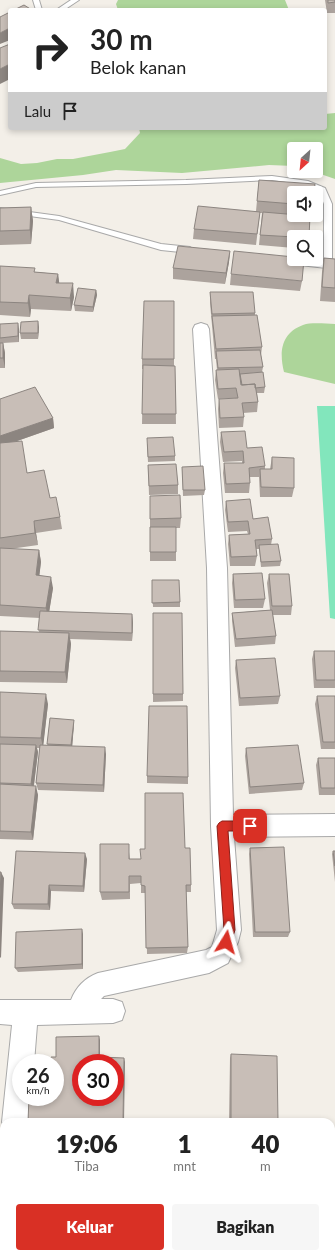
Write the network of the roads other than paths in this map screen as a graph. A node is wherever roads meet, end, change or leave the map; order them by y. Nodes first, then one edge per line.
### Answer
1 (76, 0) edge
2 (62, 8) edge
3 (0, 193) edge
4 (0, 210) edge
5 (199, 251) edge
6 (283, 260) edge
7 (332, 265) edge
8 (201, 329) dead end
9 (335, 825) edge
10 (222, 826) junction
11 (113, 1011) dead end
12 (0, 1012) edge
13 (81, 1012) junction
14 (26, 1013) junction
15 (15, 1118) edge

1 - 2 lane
3 - 7 lane
4 - 5 lane
6 - 7 lane
8 - 10 street
9 - 10 street
10 - 13 street
11 - 13 street
12 - 14 street
13 - 14 street
14 - 15 street

